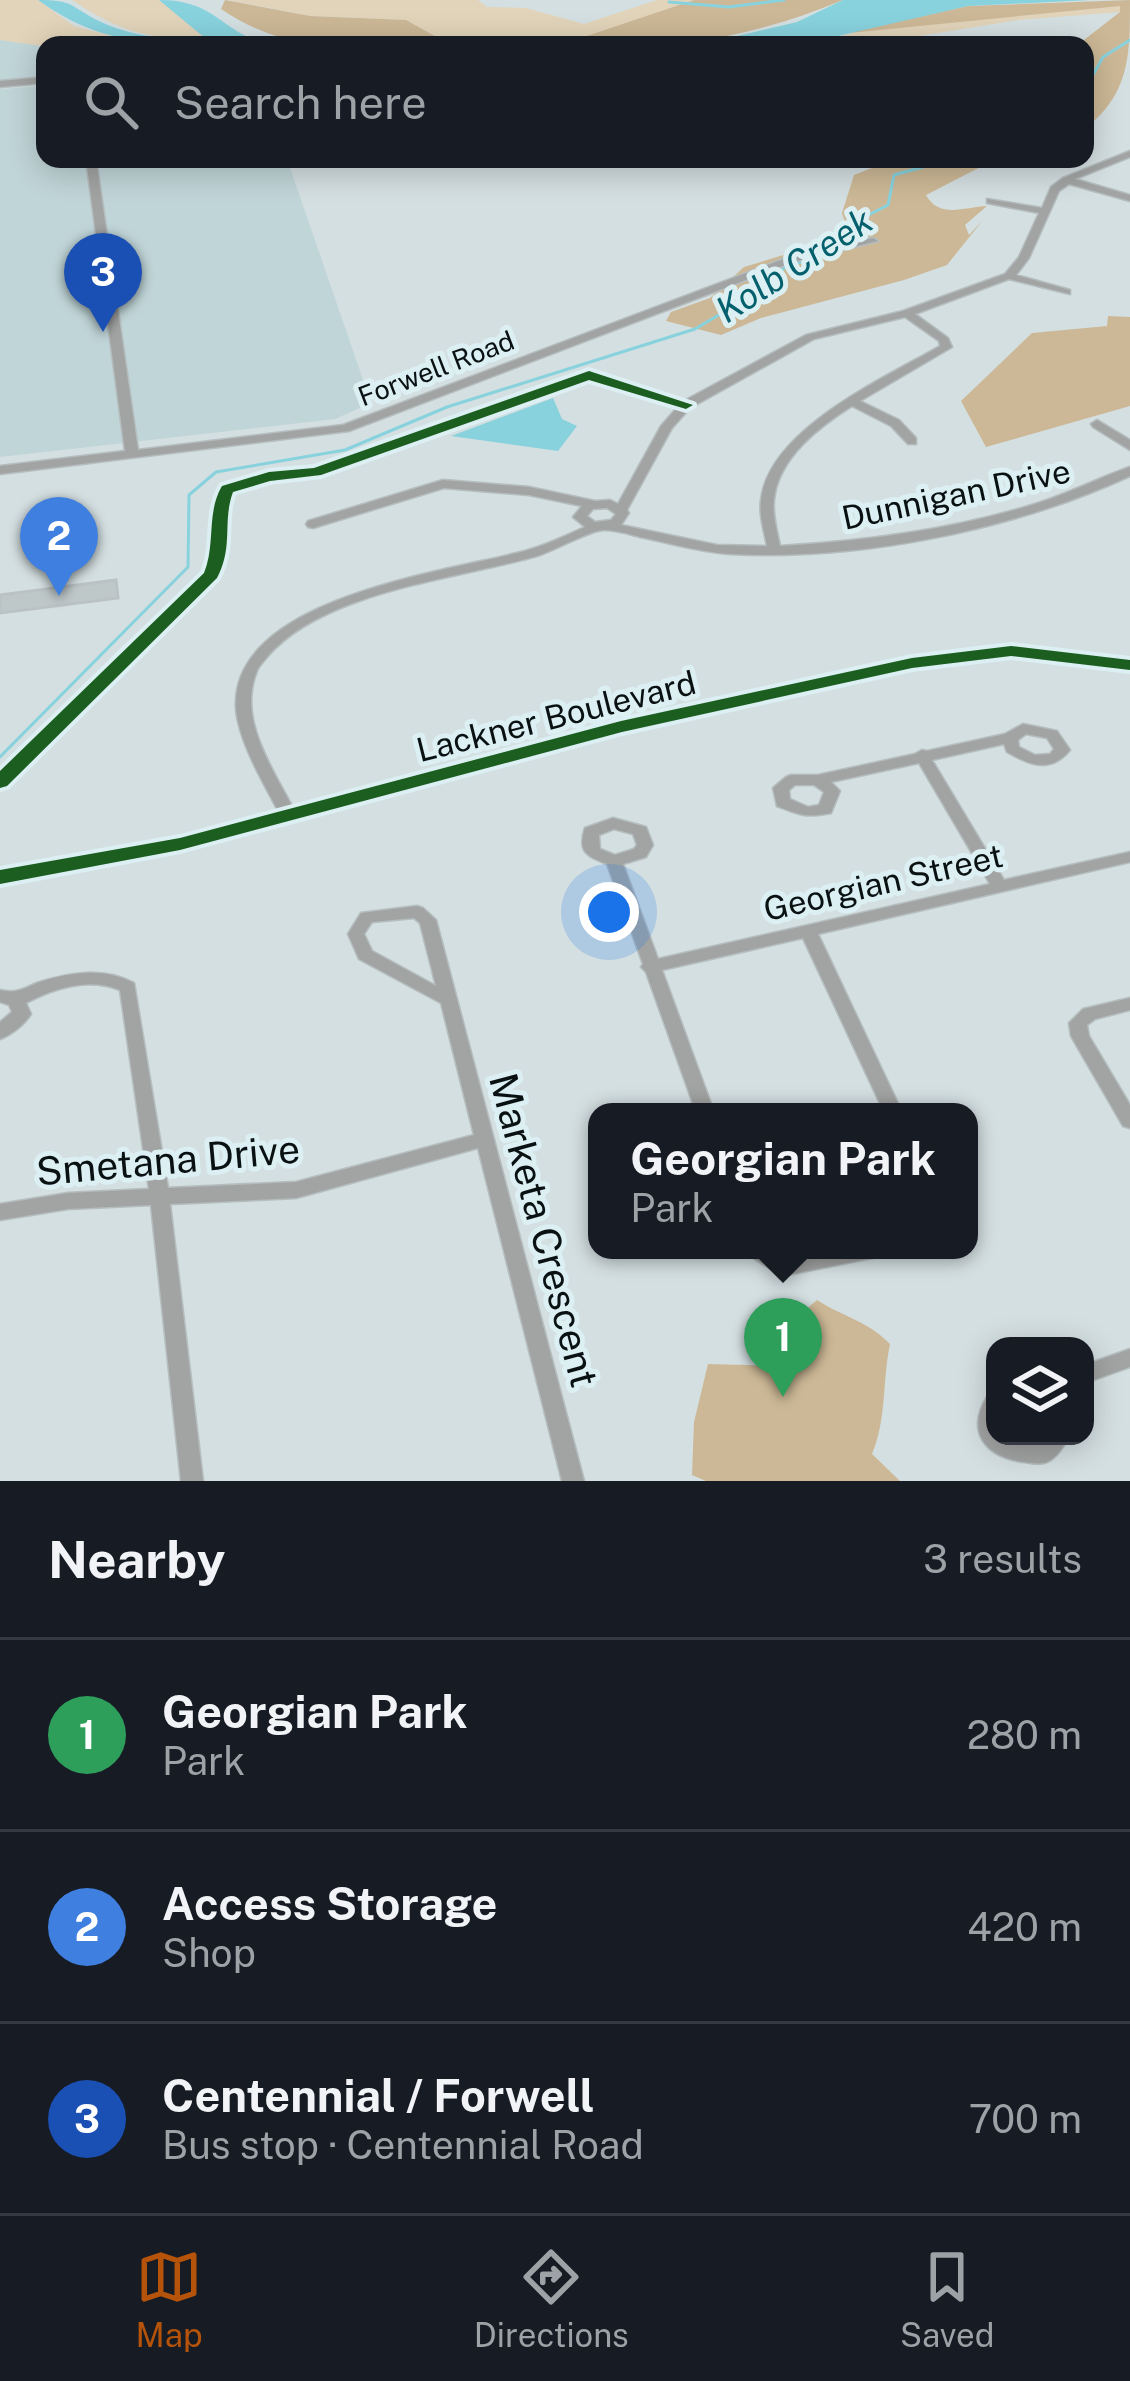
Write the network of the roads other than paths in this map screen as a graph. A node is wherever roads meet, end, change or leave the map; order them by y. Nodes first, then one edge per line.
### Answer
1 (36, 81) edge
2 (0, 84) edge
3 (1130, 154) edge
4 (92, 168) edge
5 (1066, 180) junction
6 (1130, 198) edge
7 (1012, 206) dead end
8 (1043, 211) junction
9 (874, 241) dead end
10 (1009, 276) junction
11 (1066, 292) dead end
12 (907, 314) junction
13 (855, 404) junction
14 (1096, 424) dead end
15 (912, 441) dead end
16 (1130, 446) edge
17 (132, 454) junction
18 (0, 470) edge
19 (1130, 471) edge
20 (629, 489) junction
21 (559, 499) junction
22 (597, 504) junction
23 (622, 513) junction
24 (579, 517) junction
25 (313, 524) dead end
26 (601, 526) junction
27 (646, 533) junction
28 (563, 541) junction
29 (774, 550) junction
30 (1130, 665) edge
31 (1010, 738) dead end
32 (922, 755) junction
33 (818, 780) dead end
34 (290, 816) junction
35 (1129, 860) edge
36 (614, 861) dead end
37 (0, 878) edge
38 (1000, 887) junction
39 (808, 931) junction
40 (650, 968) junction
41 (8, 998) edge
42 (444, 998) junction
43 (1130, 1004) edge
44 (0, 1032) edge
45 (702, 1103) edge
46 (889, 1103) edge
47 (1130, 1121) edge
48 (482, 1140) junction
49 (160, 1199) junction
50 (0, 1213) edge
51 (770, 1259) edge
52 (827, 1259) edge
53 (1130, 1358) edge
54 (1094, 1371) edge
55 (1002, 1445) edge
56 (1050, 1445) edge
57 (192, 1481) edge
58 (574, 1481) edge

1 - 2 street
3 - 5 street
4 - 17 street
5 - 6 street
5 - 8 street
7 - 8 street
8 - 10 street
9 - 17 street, Forwell Road
10 - 11 street
10 - 12 street
12 - 13 street
12 - 20 street
13 - 15 street
13 - 29 street
14 - 16 street
17 - 18 street, Forwell Road
19 - 29 street, Dunnigan Drive
20 - 22 street
20 - 23 street
21 - 22 street, Dunnigan Drive
21 - 24 street, Dunnigan Drive
21 - 25 street, Dunnigan Drive
22 - 23 street, Dunnigan Drive
22 - 24 street
23 - 26 street
23 - 27 street, Dunnigan Drive
24 - 26 street, Dunnigan Drive
24 - 28 street
26 - 27 street, Dunnigan Drive
26 - 28 street
27 - 29 street, Dunnigan Drive
28 - 34 street
30 - 34 main road, Lackner Boulevard
31 - 32 street
32 - 33 street
32 - 38 street
34 - 37 main road, Lackner Boulevard
35 - 38 street, Georgian Street
36 - 40 street
38 - 39 street, Georgian Street
39 - 40 street, Georgian Street
39 - 46 street
40 - 45 street
41 - 44 street
41 - 49 street
42 - 42 street, Marketa Crescent
42 - 48 street, Marketa Crescent
43 - 47 street
48 - 49 street, Smetana Drive
48 - 58 street, Marketa Crescent
49 - 50 street, Smetana Drive
49 - 57 street
51 - 52 street
53 - 54 street
55 - 56 street

